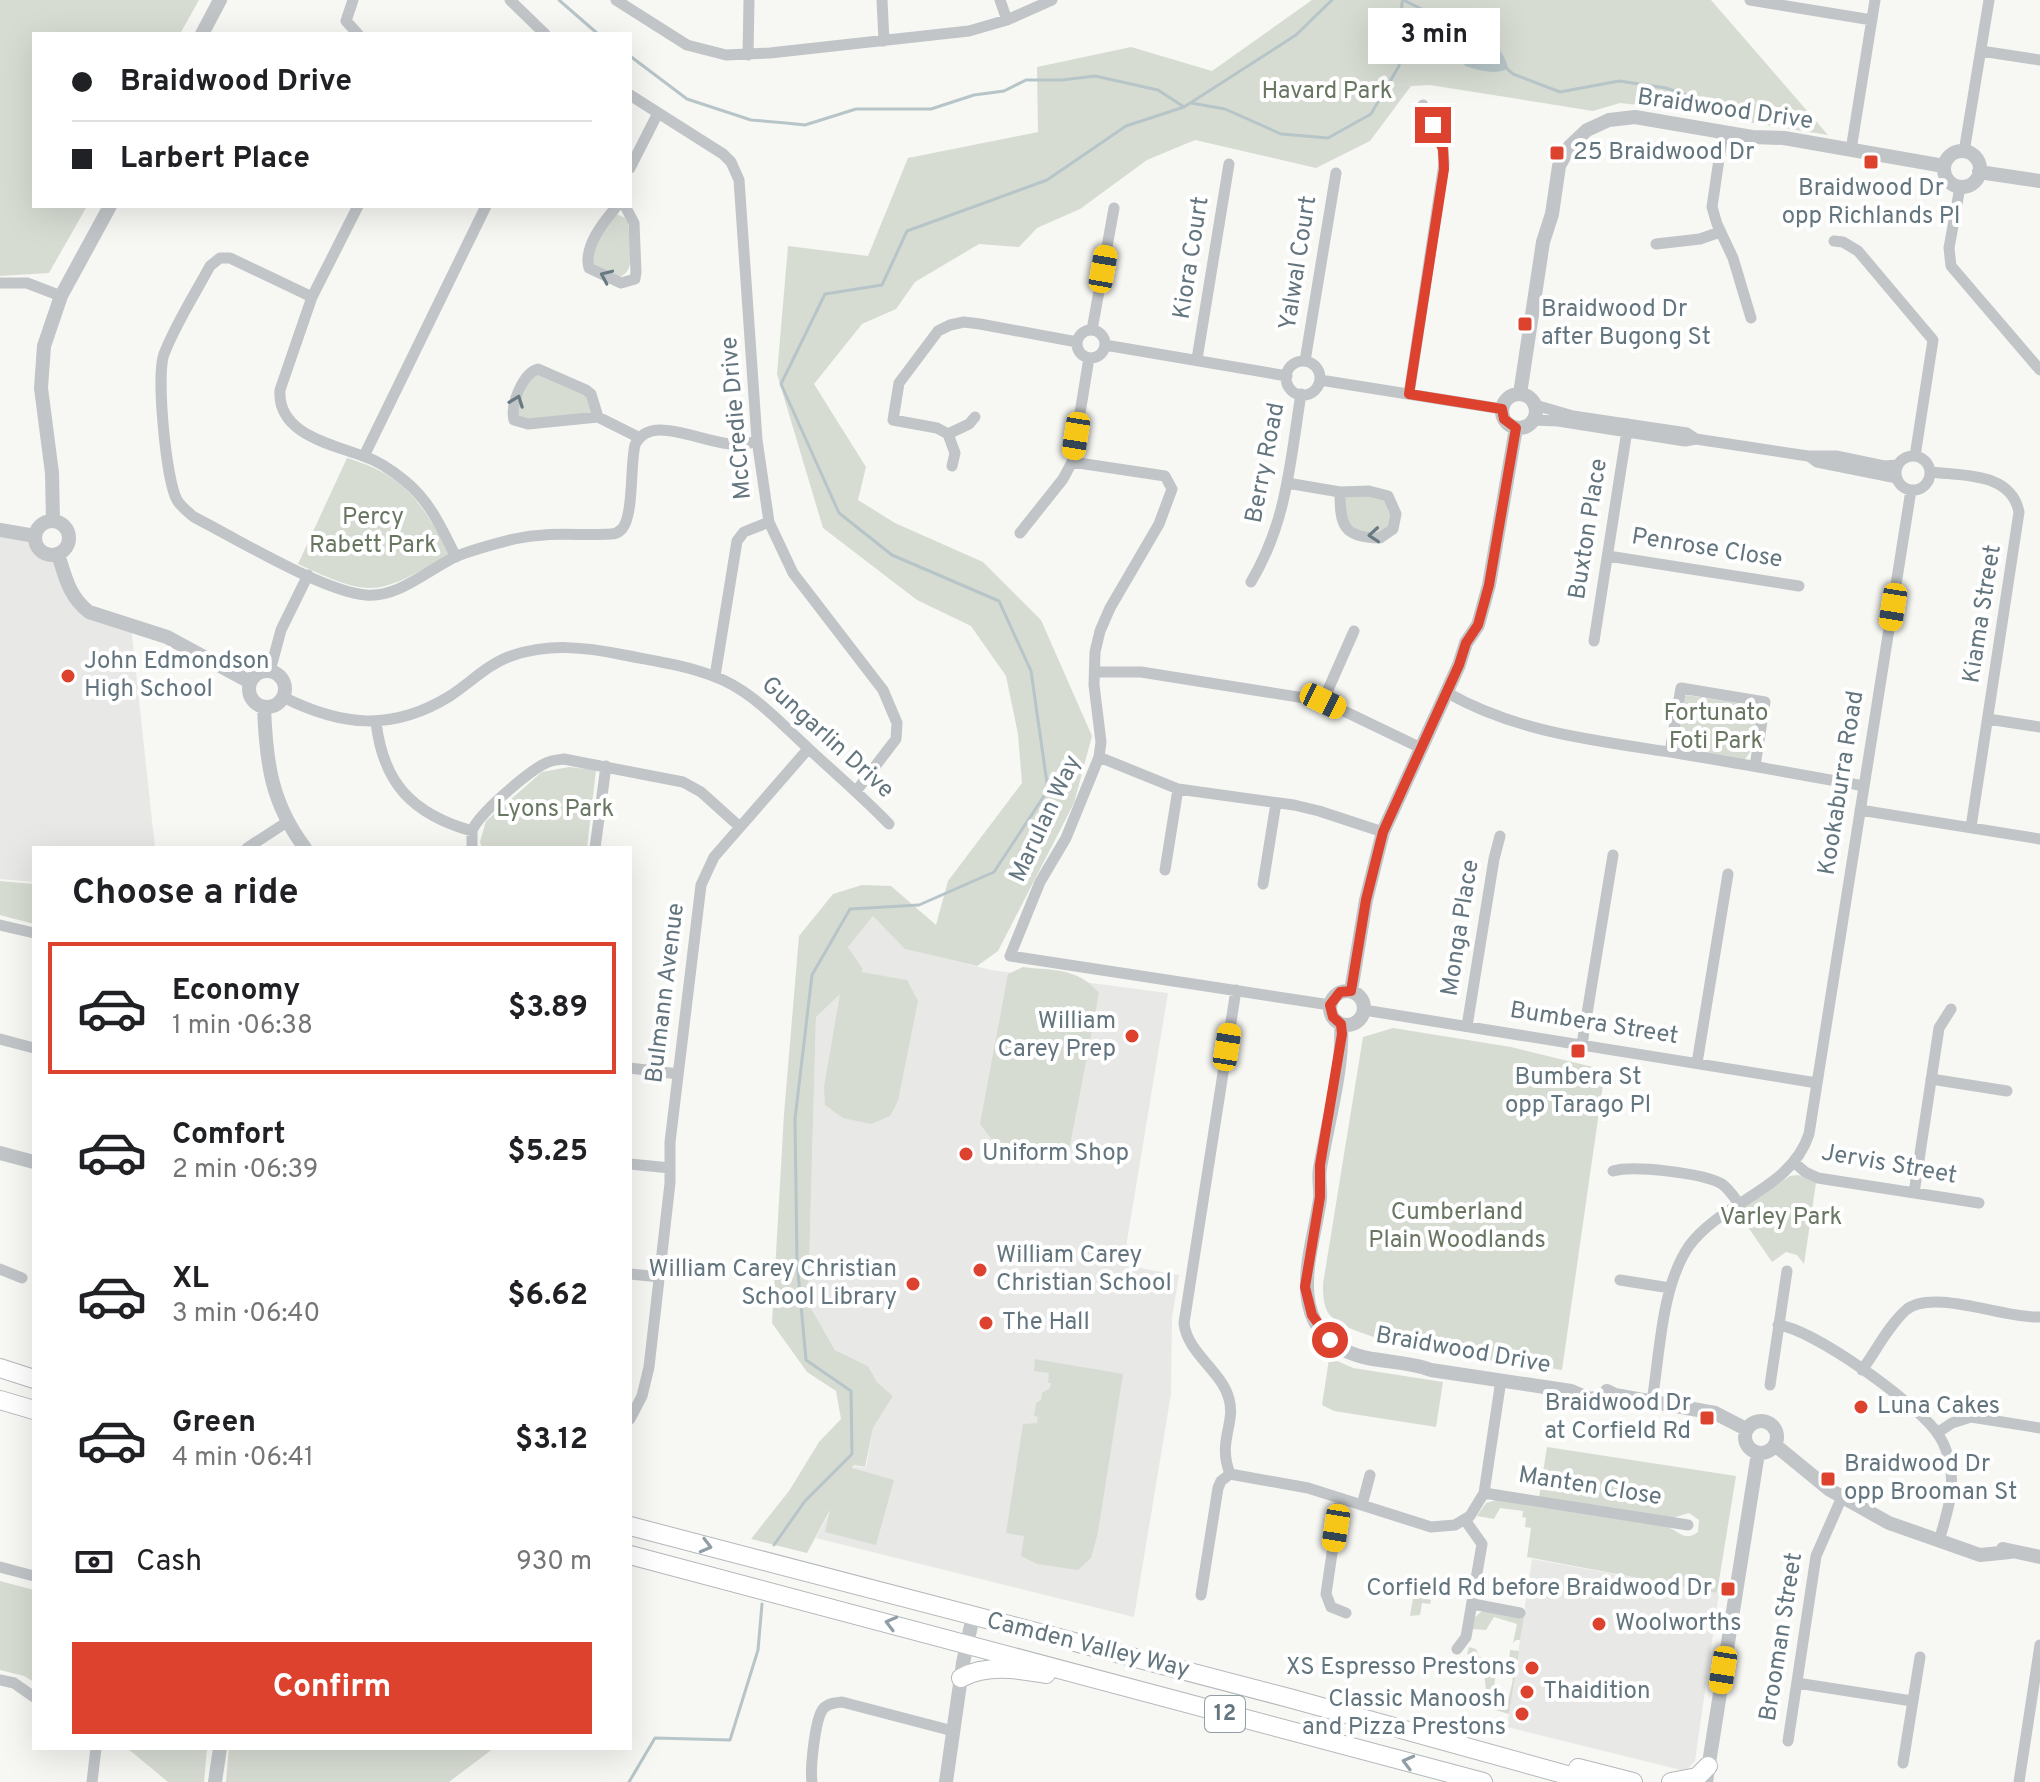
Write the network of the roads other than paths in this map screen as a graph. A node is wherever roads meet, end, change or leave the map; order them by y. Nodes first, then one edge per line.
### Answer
1 (220, 0) edge
2 (353, 0) edge
3 (510, 0) edge
4 (616, 0) edge
5 (749, 0) edge
6 (882, 0) edge
7 (1000, 0) edge
8 (1052, 0) edge
9 (1750, 0) edge
10 (1875, 0) edge
11 (1989, 0) edge
12 (1007, 20) junction
13 (1872, 20) junction
14 (203, 32) edge
15 (356, 32) edge
16 (543, 32) edge
17 (884, 41) junction
18 (1981, 51) junction
19 (748, 55) junction
20 (2040, 60) edge
21 (632, 96) edge
22 (1423, 105) dead end
23 (658, 113) junction
24 (1723, 132) junction
25 (1851, 150) junction
26 (1964, 152) junction
27 (632, 164) edge
28 (1229, 164) dead end
29 (1944, 166) junction
30 (1979, 172) junction
31 (1336, 173) dead end
32 (2040, 181) edge
33 (1960, 187) junction
34 (109, 208) edge
35 (357, 208) edge
36 (485, 208) edge
37 (616, 208) edge
38 (626, 208) edge
39 (1114, 208) dead end
40 (1720, 232) junction
41 (1834, 241) dead end
42 (1656, 244) dead end
43 (0, 283) edge
44 (61, 296) junction
45 (312, 297) junction
46 (1751, 318) dead end
47 (1092, 330) junction
48 (1077, 342) junction
49 (1105, 345) junction
50 (1089, 358) junction
51 (1197, 359) junction
52 (1305, 361) junction
53 (2040, 370) edge
54 (1287, 376) junction
55 (1320, 380) junction
56 (1301, 394) junction
57 (1409, 394) junction
58 (1520, 394) junction
59 (1502, 409) junction
60 (1534, 412) junction
61 (598, 417) junction
62 (975, 417) dead end
63 (1516, 428) junction
64 (1627, 428) junction
65 (948, 434) junction
66 (638, 437) junction
67 (757, 440) junction
68 (364, 456) junction
69 (1915, 456) junction
70 (1072, 462) junction
71 (952, 466) dead end
72 (1898, 472) junction
73 (1931, 472) junction
74 (1287, 483) junction
75 (1911, 490) junction
76 (1340, 492) junction
77 (53, 521) junction
78 (769, 522) junction
79 (0, 530) edge
80 (1020, 533) dead end
81 (35, 536) junction
82 (58, 554) junction
83 (1608, 556) junction
84 (456, 557) junction
85 (308, 575) junction
86 (1251, 582) dead end
87 (1799, 586) dead end
88 (1354, 631) dead end
89 (1594, 641) dead end
90 (270, 671) junction
91 (1095, 672) junction
92 (715, 676) junction
93 (250, 682) junction
94 (1446, 692) junction
95 (283, 697) junction
96 (1323, 701) junction
97 (264, 707) junction
98 (1988, 719) junction
99 (376, 722) junction
100 (2040, 727) edge
101 (1421, 748) junction
102 (808, 749) junction
103 (1670, 752) junction
104 (1099, 757) junction
105 (606, 766) junction
106 (1755, 766) junction
107 (1864, 786) junction
108 (1178, 789) junction
109 (857, 790) junction
110 (1276, 803) junction
111 (1860, 810) junction
112 (287, 822) junction
113 (889, 824) dead end
114 (740, 827) junction
115 (1971, 827) junction
116 (472, 831) junction
117 (1383, 832) junction
118 (1500, 836) dead end
119 (2040, 839) edge
120 (250, 846) edge
121 (304, 846) edge
122 (472, 846) edge
123 (595, 846) edge
124 (1613, 855) dead end
125 (1165, 870) dead end
126 (1728, 874) dead end
127 (1263, 884) dead end
128 (0, 925) edge
129 (32, 933) edge
130 (1236, 990) junction
131 (1351, 991) junction
132 (1330, 1005) junction
133 (1951, 1009) dead end
134 (1364, 1010) junction
135 (1341, 1024) junction
136 (1467, 1026) junction
137 (0, 1039) edge
138 (1582, 1044) junction
139 (32, 1047) edge
140 (1697, 1063) junction
141 (632, 1068) edge
142 (678, 1074) junction
143 (1931, 1079) junction
144 (1817, 1083) junction
145 (2007, 1091) dead end
146 (0, 1153) edge
147 (32, 1161) edge
148 (1795, 1163) junction
149 (632, 1164) edge
150 (670, 1168) junction
151 (1613, 1171) dead end
152 (1914, 1193) junction
153 (1979, 1203) dead end
154 (1739, 1204) junction
155 (0, 1269) edge
156 (1787, 1271) dead end
157 (632, 1274) edge
158 (660, 1277) junction
159 (22, 1278) dead end
160 (1620, 1280) dead end
161 (1670, 1288) junction
162 (2040, 1317) edge
163 (1778, 1325) junction
164 (0, 1368) edge
165 (1862, 1370) junction
166 (32, 1378) edge
167 (1501, 1380) junction
168 (1770, 1385) dead end
169 (0, 1400) edge
170 (1652, 1401) junction
171 (32, 1409) edge
172 (632, 1415) edge
173 (2040, 1428) edge
174 (1746, 1429) junction
175 (1937, 1433) junction
176 (1775, 1445) junction
177 (1758, 1453) junction
178 (1230, 1474) junction
179 (1370, 1475) dead end
180 (1484, 1493) junction
181 (1842, 1497) junction
182 (1340, 1499) junction
183 (1362, 1505) junction
184 (1465, 1520) junction
185 (1688, 1525) dead end
186 (632, 1527) edge
187 (1939, 1541) junction
188 (632, 1556) edge
189 (2040, 1557) edge
190 (0, 1567) edge
191 (32, 1575) edge
192 (1201, 1595) dead end
193 (1473, 1604) junction
194 (1346, 1613) dead end
195 (1520, 1613) dead end
196 (973, 1616) junction
197 (967, 1643) junction
198 (2040, 1645) edge
199 (1457, 1649) dead end
200 (1920, 1657) dead end
201 (961, 1678) junction
202 (0, 1680) edge
203 (1797, 1683) junction
204 (32, 1696) edge
205 (1174, 1700) junction
206 (1912, 1701) junction
207 (953, 1731) junction
208 (1423, 1734) junction
209 (1788, 1741) dead end
210 (96, 1750) edge
211 (220, 1750) edge
212 (1903, 1763) dead end
213 (1707, 1774) edge
214 (92, 1782) edge
215 (215, 1782) edge
216 (812, 1782) edge
217 (946, 1782) edge
218 (1483, 1782) edge
219 (1592, 1782) edge
220 (1633, 1782) edge
221 (1671, 1782) edge
222 (2019, 1782) edge

1 - 14 street
2 - 15 street
3 - 16 street
4 - 19 street
5 - 19 street
6 - 17 street
7 - 12 street
8 - 12 street
9 - 13 street
10 - 13 street
11 - 18 street
12 - 17 street
13 - 25 street
17 - 19 street
18 - 20 street
18 - 26 street
21 - 23 street, McCredie Drive
22 - 57 street
23 - 27 street
23 - 67 street, McCredie Drive
24 - 25 street, Braidwood Drive
24 - 40 street
24 - 58 street, Braidwood Drive
25 - 29 street, Braidwood Drive
26 - 29 street
26 - 30 street
28 - 51 street, Kiora Court
29 - 33 street
30 - 32 street
30 - 33 street
31 - 52 street, Yalwal Court
33 - 53 street
34 - 44 street
35 - 45 street
36 - 68 street
38 -> 37 street
39 - 47 street
40 - 42 street
40 - 46 street
41 - 69 street
43 - 44 street
44 - 77 street
45 - 68 street
45 - 85 street
47 - 48 street
47 - 49 street
48 - 50 street
48 - 65 street
49 - 50 street
49 - 51 street
50 - 70 street
51 - 54 street
52 - 54 street
52 - 55 street
54 - 56 street
55 - 56 street
55 - 57 street
56 - 74 street, Berry Road
57 - 59 street
58 - 59 street
58 - 60 street
59 - 63 street
60 - 63 street
60 - 64 street
61 -> 61 street
61 - 66 street
62 - 65 street
63 - 94 street
64 - 72 street
64 - 83 street, Buxton Place
65 - 71 street
66 - 67 street
66 - 84 street
67 - 78 street, McCredie Drive
68 - 84 street
69 - 72 street
69 - 73 street
70 - 80 street
70 - 91 street, Marulan Way
72 - 75 street
73 - 75 street
73 - 98 street, Kiama Street
74 - 76 street
74 - 86 street, Berry Road
75 - 107 street, Kookaburra Road
76 -> 76 street
77 - 81 street
77 - 82 street
78 - 92 street
78 - 109 street, McCredie Drive
79 - 81 street
81 - 82 street
82 - 93 street
83 - 87 street, Penrose Close
83 - 89 street, Buxton Place
84 - 85 street
85 - 90 street
88 - 96 street
90 - 93 street
90 - 95 street
91 - 96 street
91 - 104 street, Marulan Way
92 - 99 street, Gungarlin Drive
92 - 102 street, Gungarlin Drive
93 - 97 street
94 - 101 street
94 - 103 street
95 - 97 street
95 - 99 street, Gungarlin Drive
96 - 101 street
97 - 112 street
98 - 100 street
98 - 115 street, Kiama Street
99 - 116 street
101 - 117 street
102 - 109 street, Gungarlin Drive
102 - 114 street, Bulmann Avenue
103 - 106 street
103 - 106 street
104 - 108 street
104 - 130 street, Marulan Way
105 - 114 street
105 - 116 street
105 - 123 street
106 - 107 street
107 - 111 street, Kookaburra Road
108 - 110 street
108 - 125 street
109 - 113 street, Gungarlin Drive
110 - 117 street
110 - 127 street
111 - 115 street
111 - 144 street, Kookaburra Road
112 - 120 street
112 - 121 street
114 - 142 street, Bulmann Avenue
115 - 119 street
116 - 122 street
117 - 131 street
118 - 136 street, Monga Place
124 - 138 street
126 - 140 street
128 - 129 street
130 - 132 street
130 - 178 street
131 - 132 street
131 - 134 street
132 - 135 street
133 - 143 street
134 - 135 street
134 - 136 street, Bumbera Street
135 - 167 street, Braidwood Drive
136 - 138 street, Bumbera Street
137 - 139 street
138 - 140 street, Bumbera Street
140 - 144 street, Bumbera Street
141 - 142 street
142 - 150 street, Bulmann Avenue
143 - 145 street
143 - 152 street
144 - 148 street, Kookaburra Road
146 - 147 street
148 - 152 street, Jervis Street
148 - 154 street
149 - 150 street
150 - 158 street, Bulmann Avenue
151 - 154 street
152 - 153 street, Jervis Street
154 - 161 street
155 - 159 street
156 - 163 street
157 - 158 street
158 - 172 street, Bulmann Avenue
160 - 161 street
161 - 170 street
162 - 165 street
163 - 165 street
163 - 168 street
164 - 166 main road
165 - 175 street
167 - 170 street, Braidwood Drive
167 - 180 street
169 - 171 main road
170 - 174 street, Braidwood Drive
173 - 175 street
174 - 176 street
174 - 177 street
175 - 187 street
176 - 177 street
176 - 181 street
177 - 213 street
178 - 182 street
178 - 192 street
179 - 183 street
180 - 184 street
180 - 185 street, Manten Close
181 - 187 street
181 - 203 street, Brooman Street
182 - 183 street
182 - 194 street
183 - 184 street
184 - 193 street
186 -> 196 main road, Camden Valley Way / 12
187 - 189 street
197 -> 188 main road, Camden Valley Way / 12
190 - 191 street
193 - 195 street
193 - 199 street
196 - 197 street
196 - 208 main road, Camden Valley Way / 12
197 - 201 street
197 - 205 main road, Camden Valley Way / 12
198 - 222 street
200 - 206 street
201 - 205 main road
201 - 207 street
202 - 204 street
203 - 206 street
203 - 209 street, Brooman Street
218 -> 205 main road, Camden Valley Way / 12
206 - 212 street
207 - 216 street
207 - 217 street
208 - 219 main road, Camden Valley Way / 12
208 - 220 main road
210 - 214 street
211 - 215 street
213 - 221 main road

